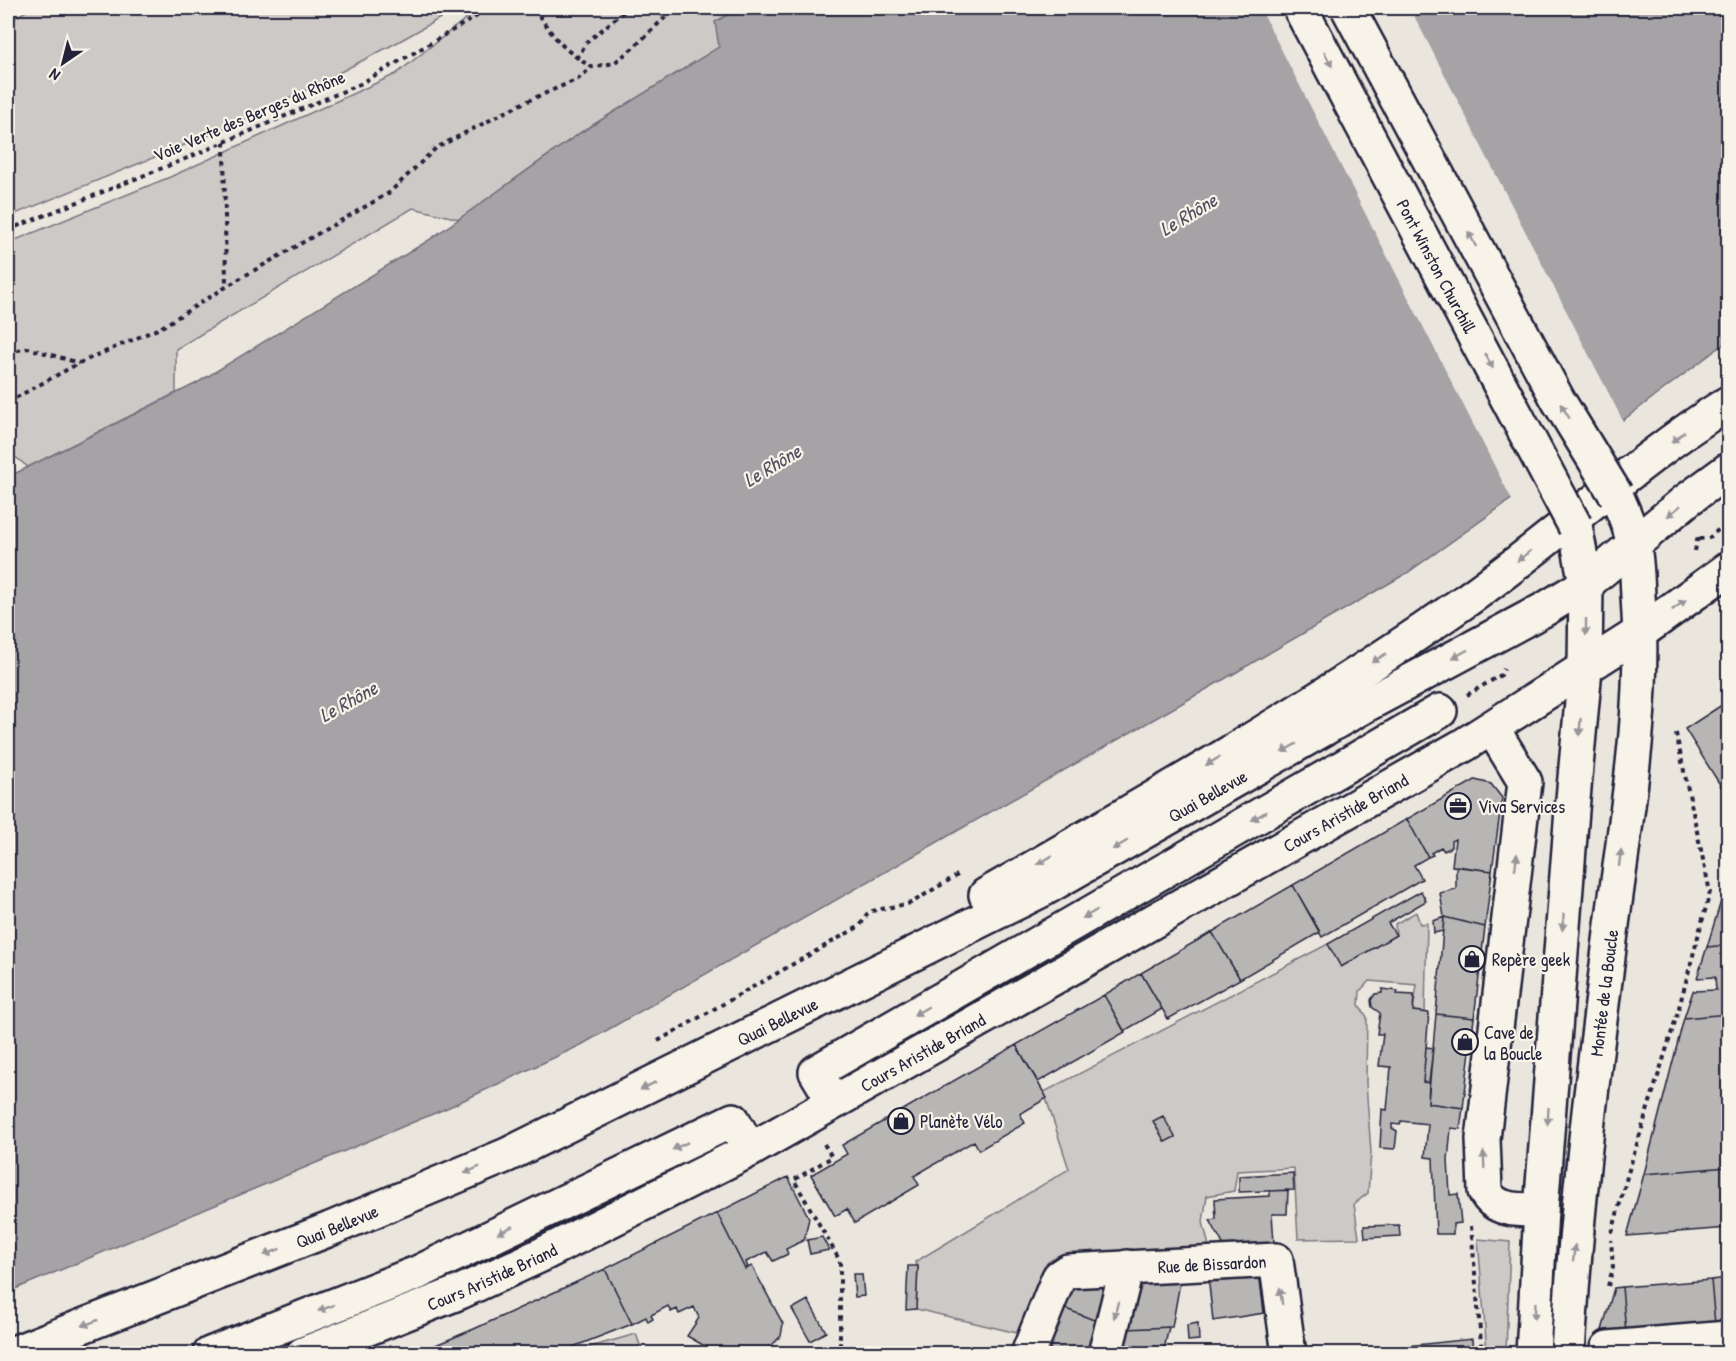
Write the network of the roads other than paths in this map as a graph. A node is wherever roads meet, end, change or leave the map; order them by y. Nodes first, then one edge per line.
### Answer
1 (1300, 8) edge
2 (1348, 8) edge
3 (1728, 403) edge
4 (1721, 475) edge
5 (1634, 545) junction
6 (1728, 569) edge
7 (1586, 584) junction
8 (1641, 632) junction
9 (1585, 669) junction
10 (1440, 711) road end
11 (1492, 728) junction
12 (1400, 734) junction
13 (1421, 769) junction
14 (700, 1059) junction
15 (834, 1102) junction
16 (750, 1150) junction
17 (1541, 1210) junction
18 (1127, 1267) junction
19 (1728, 1338) edge
20 (11, 1353) edge
21 (210, 1353) edge
22 (303, 1353) edge
23 (1028, 1353) edge
24 (1105, 1353) edge
25 (1289, 1353) edge
26 (1533, 1353) edge
27 (1568, 1353) edge
28 (1608, 1353) edge

1 -> 7 main road, Pont Winston Churchill, bridge
5 -> 2 main road, Montée de la Boucle, bridge
3 -> 14 main road
4 -> 5 main road, Quai Bellevue
5 - 7 main road, Quai Bellevue
5 - 8 main road, Montée de la Boucle
8 -> 6 main road, Cours Aristide Briand
7 -> 9 main road, Pont Winston Churchill
7 -> 14 main road, Quai Bellevue
8 - 9 main road, Cours Aristide Briand
27 -> 8 main road, Montée de la Boucle
9 - 11 main road, Cours Aristide Briand
9 -> 17 main road
10 - 12 main road
11 - 13 main road, Cours Aristide Briand
17 -> 11 main road
12 - 13 main road
12 -> 15 main road
13 - 15 main road, Cours Aristide Briand
14 -> 20 main road, Quai Bellevue
15 - 16 main road, Cours Aristide Briand
16 -> 21 main road
16 - 22 main road, Cours Aristide Briand
17 -> 26 main road
18 - 23 main road
18 -> 24 main road
25 -> 18 main road, Rue de Bissardon
19 - 28 main road

